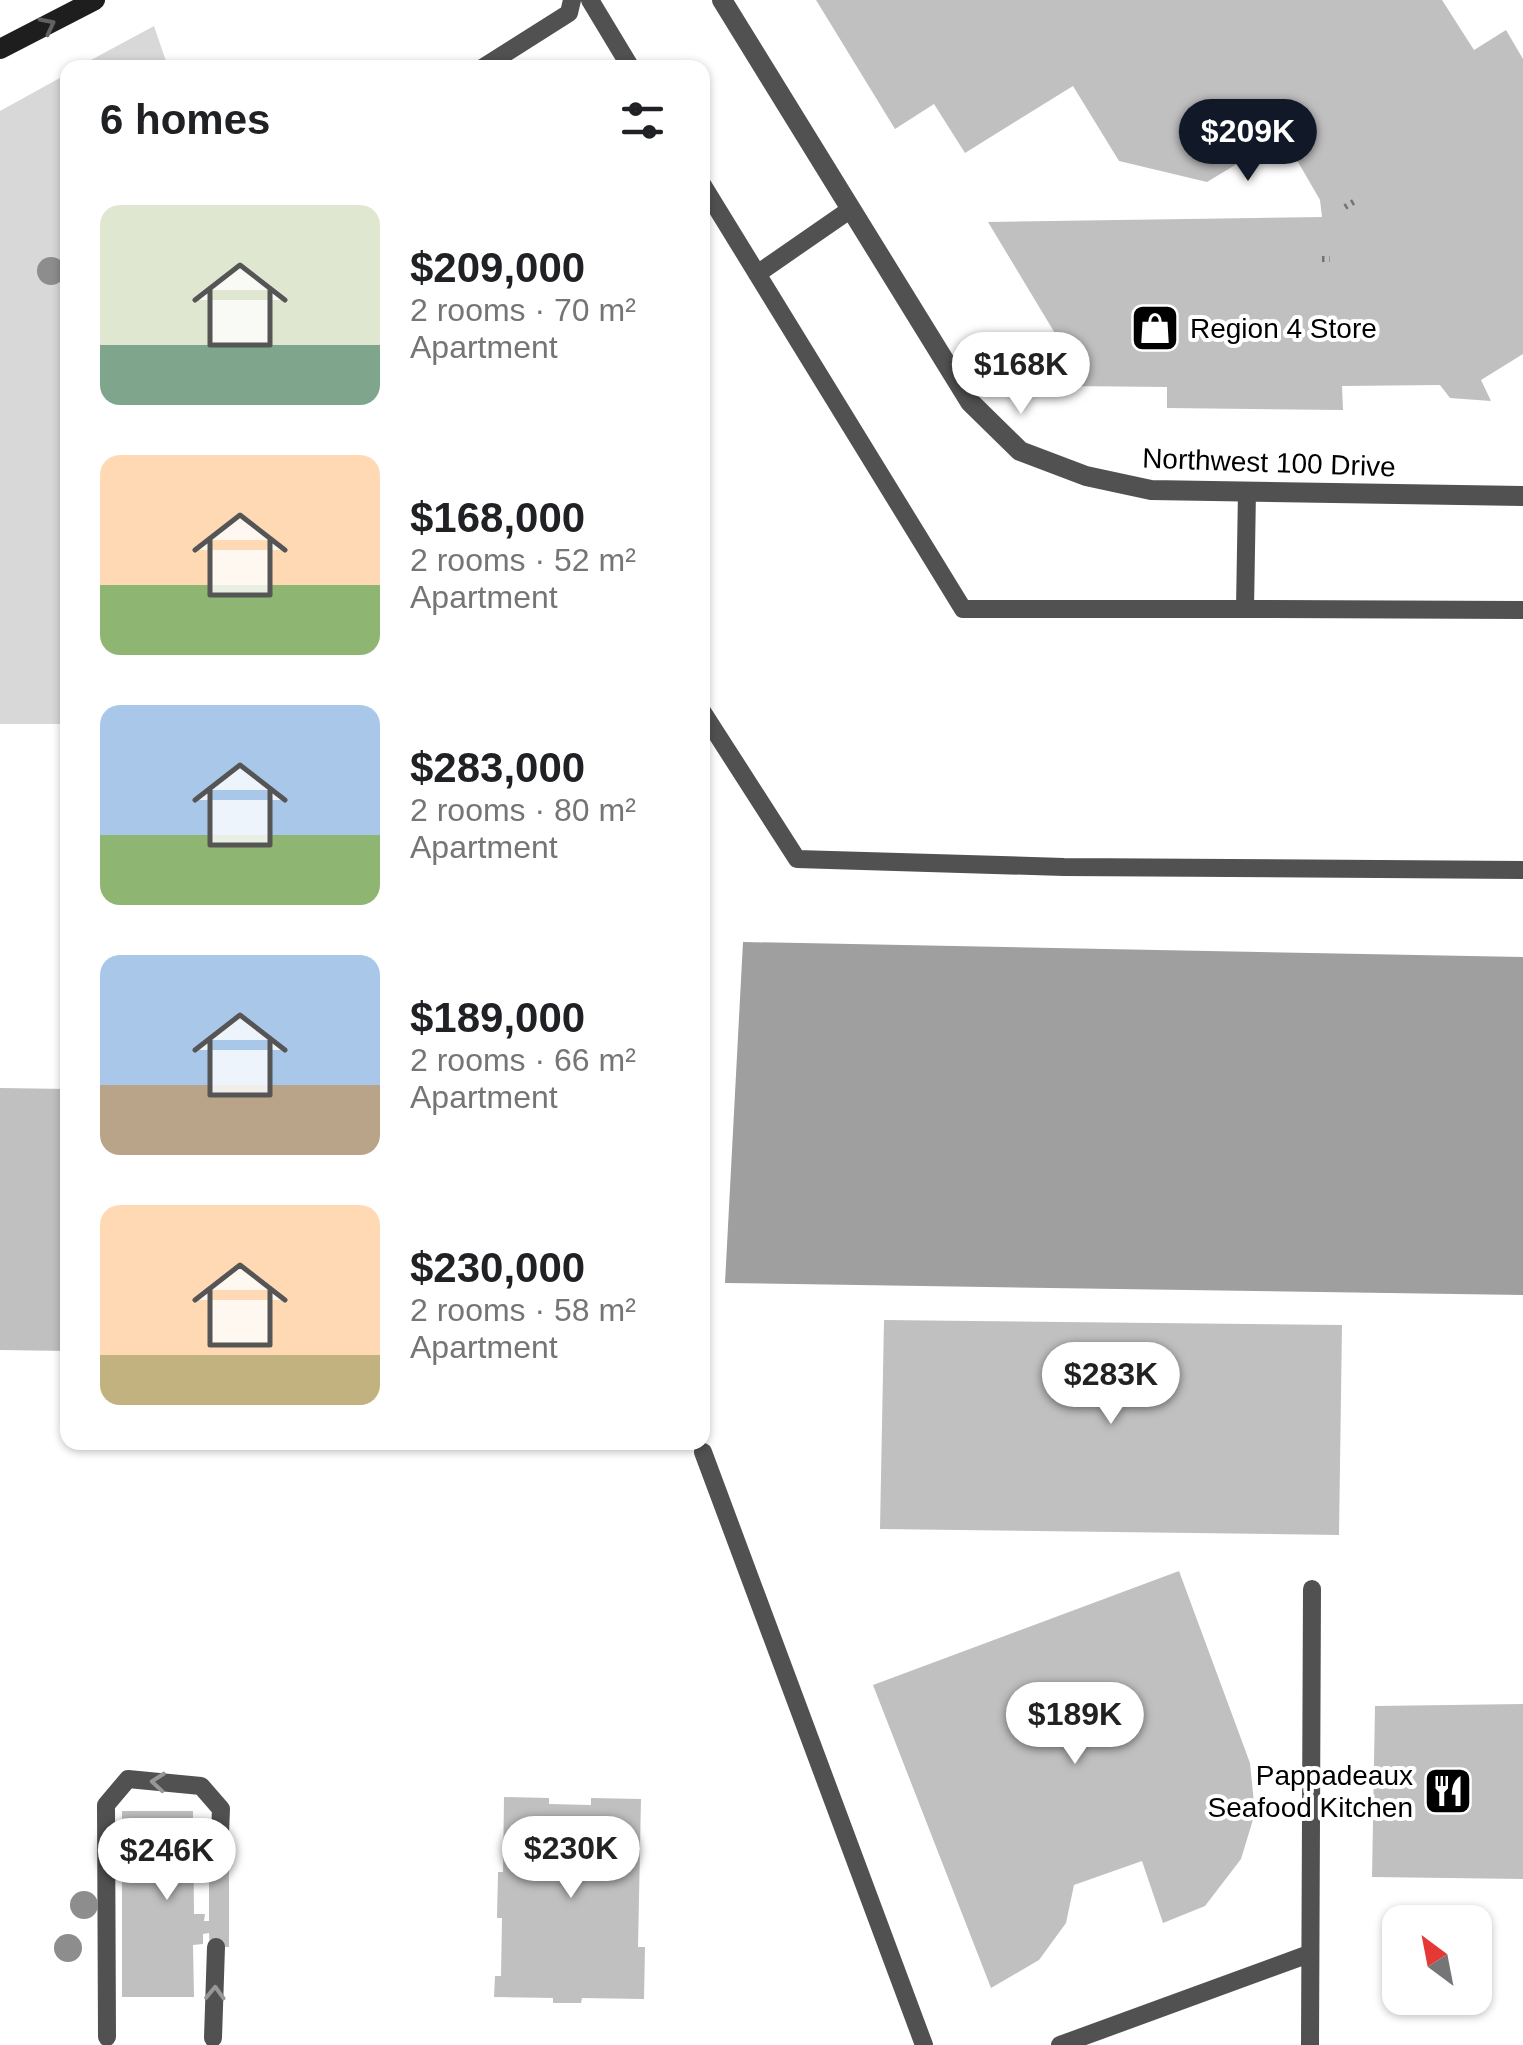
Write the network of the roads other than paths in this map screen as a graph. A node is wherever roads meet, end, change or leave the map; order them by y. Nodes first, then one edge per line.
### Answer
1 (95, 0) edge
2 (572, 0) edge
3 (590, 0) edge
4 (722, 0) edge
5 (0, 50) edge
6 (495, 60) edge
7 (626, 60) edge
8 (710, 197) edge
9 (851, 209) junction
10 (757, 274) junction
11 (1247, 491) junction
12 (1523, 496) edge
13 (1244, 608) junction
14 (1523, 610) edge
15 (710, 723) edge
16 (1523, 870) edge
17 (703, 1452) dead end
18 (1312, 1589) dead end
19 (220, 1833) dead end
20 (216, 1947) dead end
21 (1309, 1954) junction
22 (106, 2037) dead end
23 (213, 2038) dead end
24 (924, 2045) edge
25 (1060, 2045) edge
26 (1310, 2045) edge

5 -> 1 main road
2 - 6 lane
3 - 7 lane
4 - 9 street, Northwest 100 Drive
8 - 10 lane
9 - 10 lane
9 - 11 street, Northwest 100 Drive
10 - 13 lane
11 - 12 street, Northwest 100 Drive
11 - 13 lane
13 - 14 lane
15 - 16 lane
17 - 24 lane
18 - 21 lane
19 -> 22 lane
23 -> 20 lane
21 - 25 lane
21 - 26 lane

